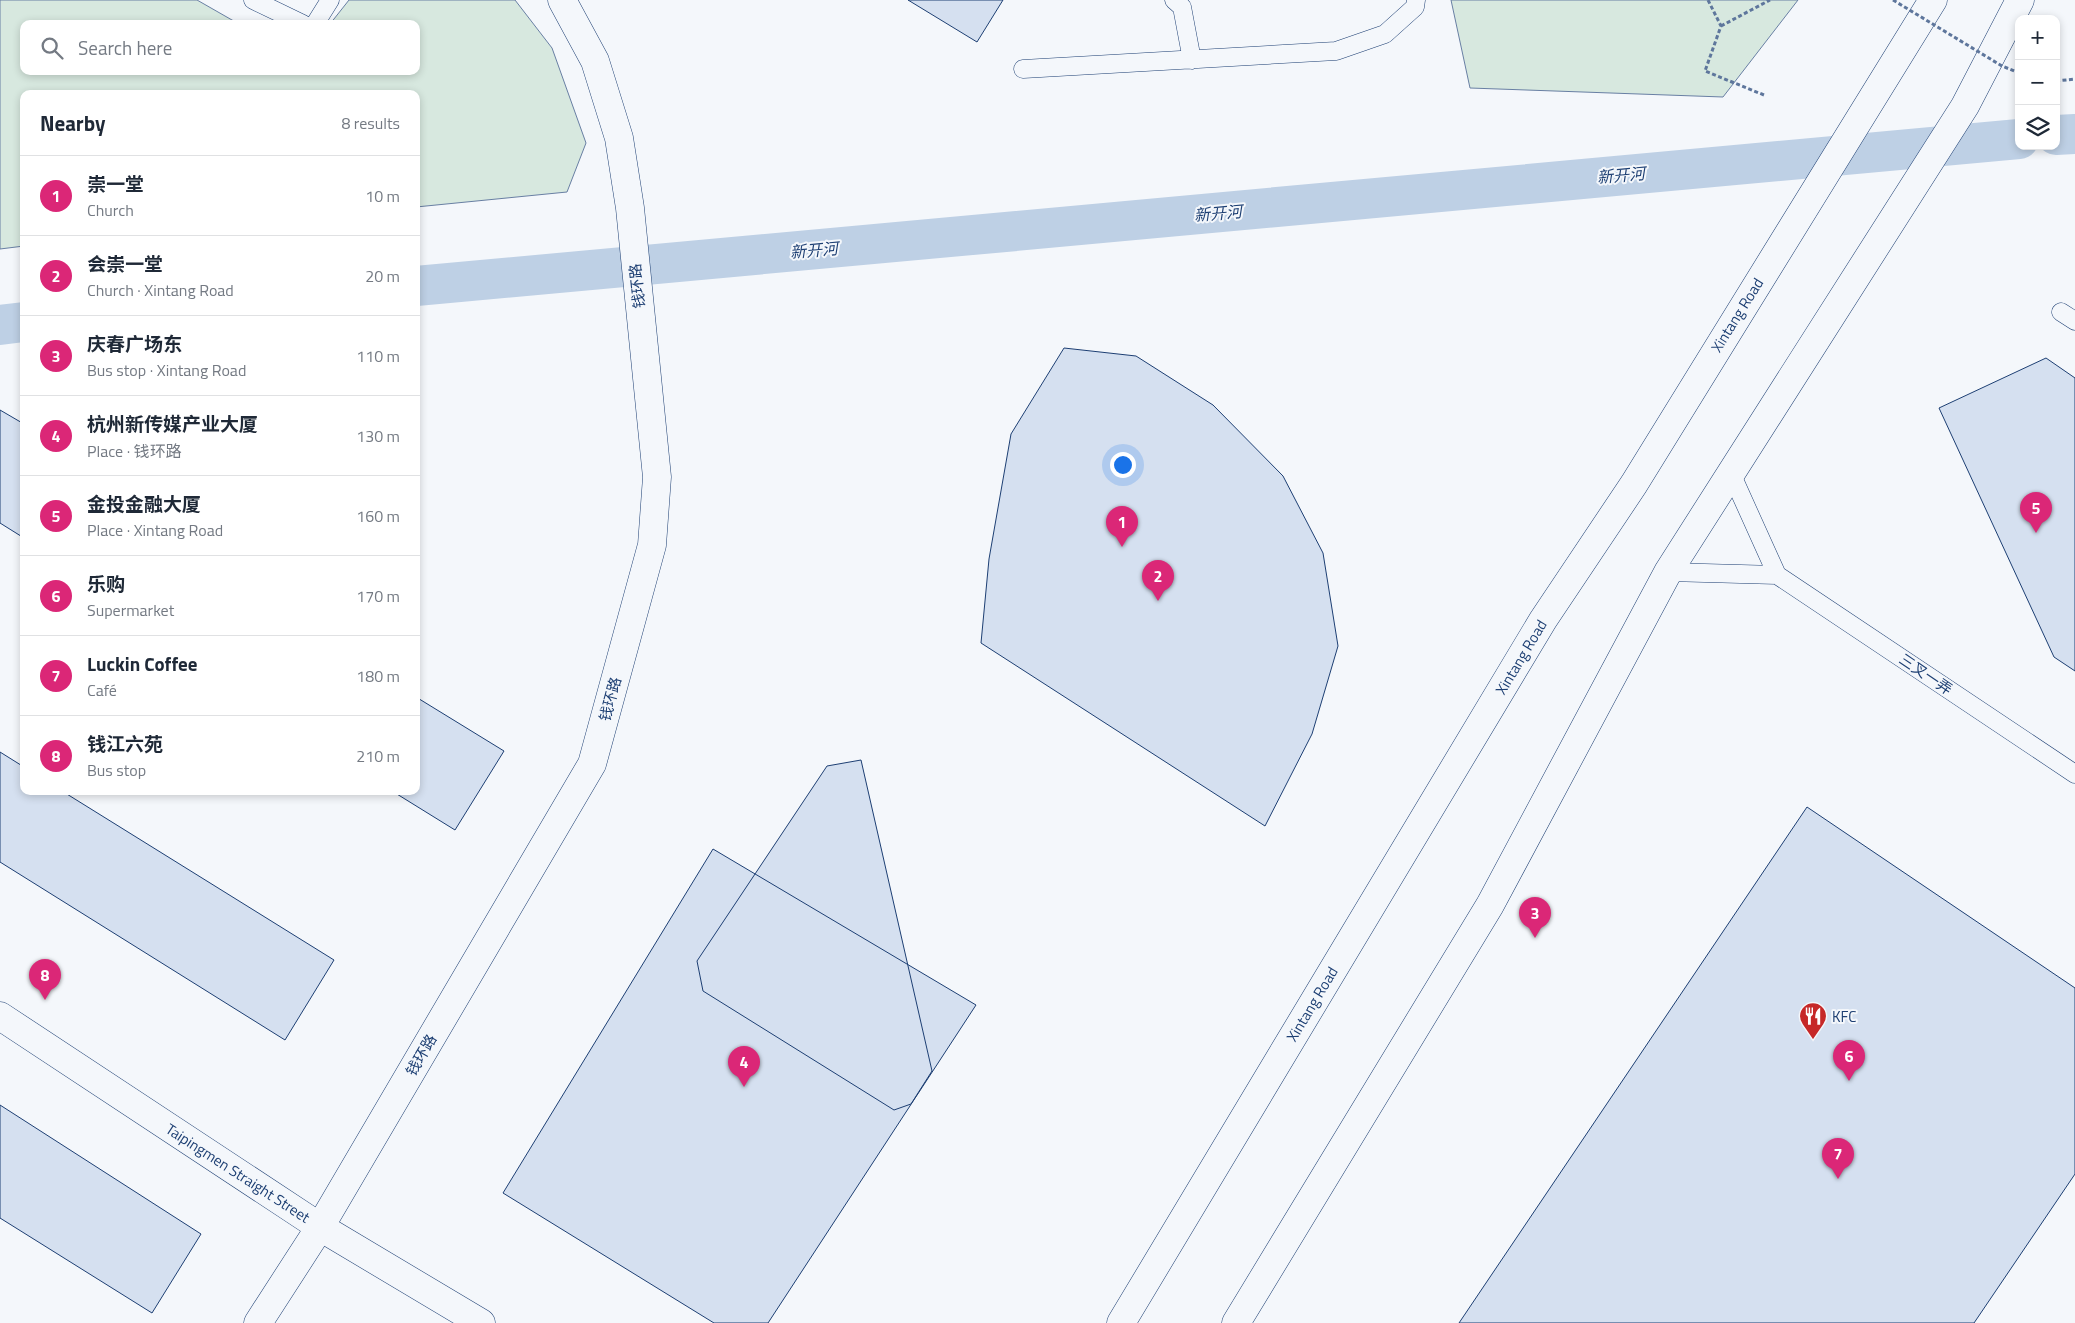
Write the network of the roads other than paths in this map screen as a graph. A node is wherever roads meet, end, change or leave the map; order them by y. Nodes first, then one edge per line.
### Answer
1 (253, 0) edge
2 (330, 0) edge
3 (562, 0) edge
4 (1174, 0) edge
5 (1416, 0) edge
6 (1933, 0) edge
7 (2020, 0) edge
8 (296, 20) edge
9 (318, 20) edge
10 (1192, 60) junction
11 (1023, 70) dead end
12 (1731, 473) junction
13 (1668, 572) junction
14 (1777, 575) junction
15 (2075, 774) edge
16 (0, 1016) edge
17 (320, 1227) junction
18 (258, 1323) edge
19 (481, 1323) edge
20 (1121, 1323) edge
21 (1236, 1323) edge

1 - 8 lane
2 - 9 lane
3 - 17 main road, 钱环路
4 - 10 lane
5 - 10 lane
6 - 20 main road, Xintang Road
7 - 12 main road
10 - 11 lane
12 - 13 main road
12 - 14 lane
13 - 14 lane
13 - 21 main road
14 - 15 lane, 三叉一弄
16 - 17 main road, Taipingmen Straight Street
17 - 18 main road, 钱环路
17 - 19 main road, Taipingmen Straight Street

